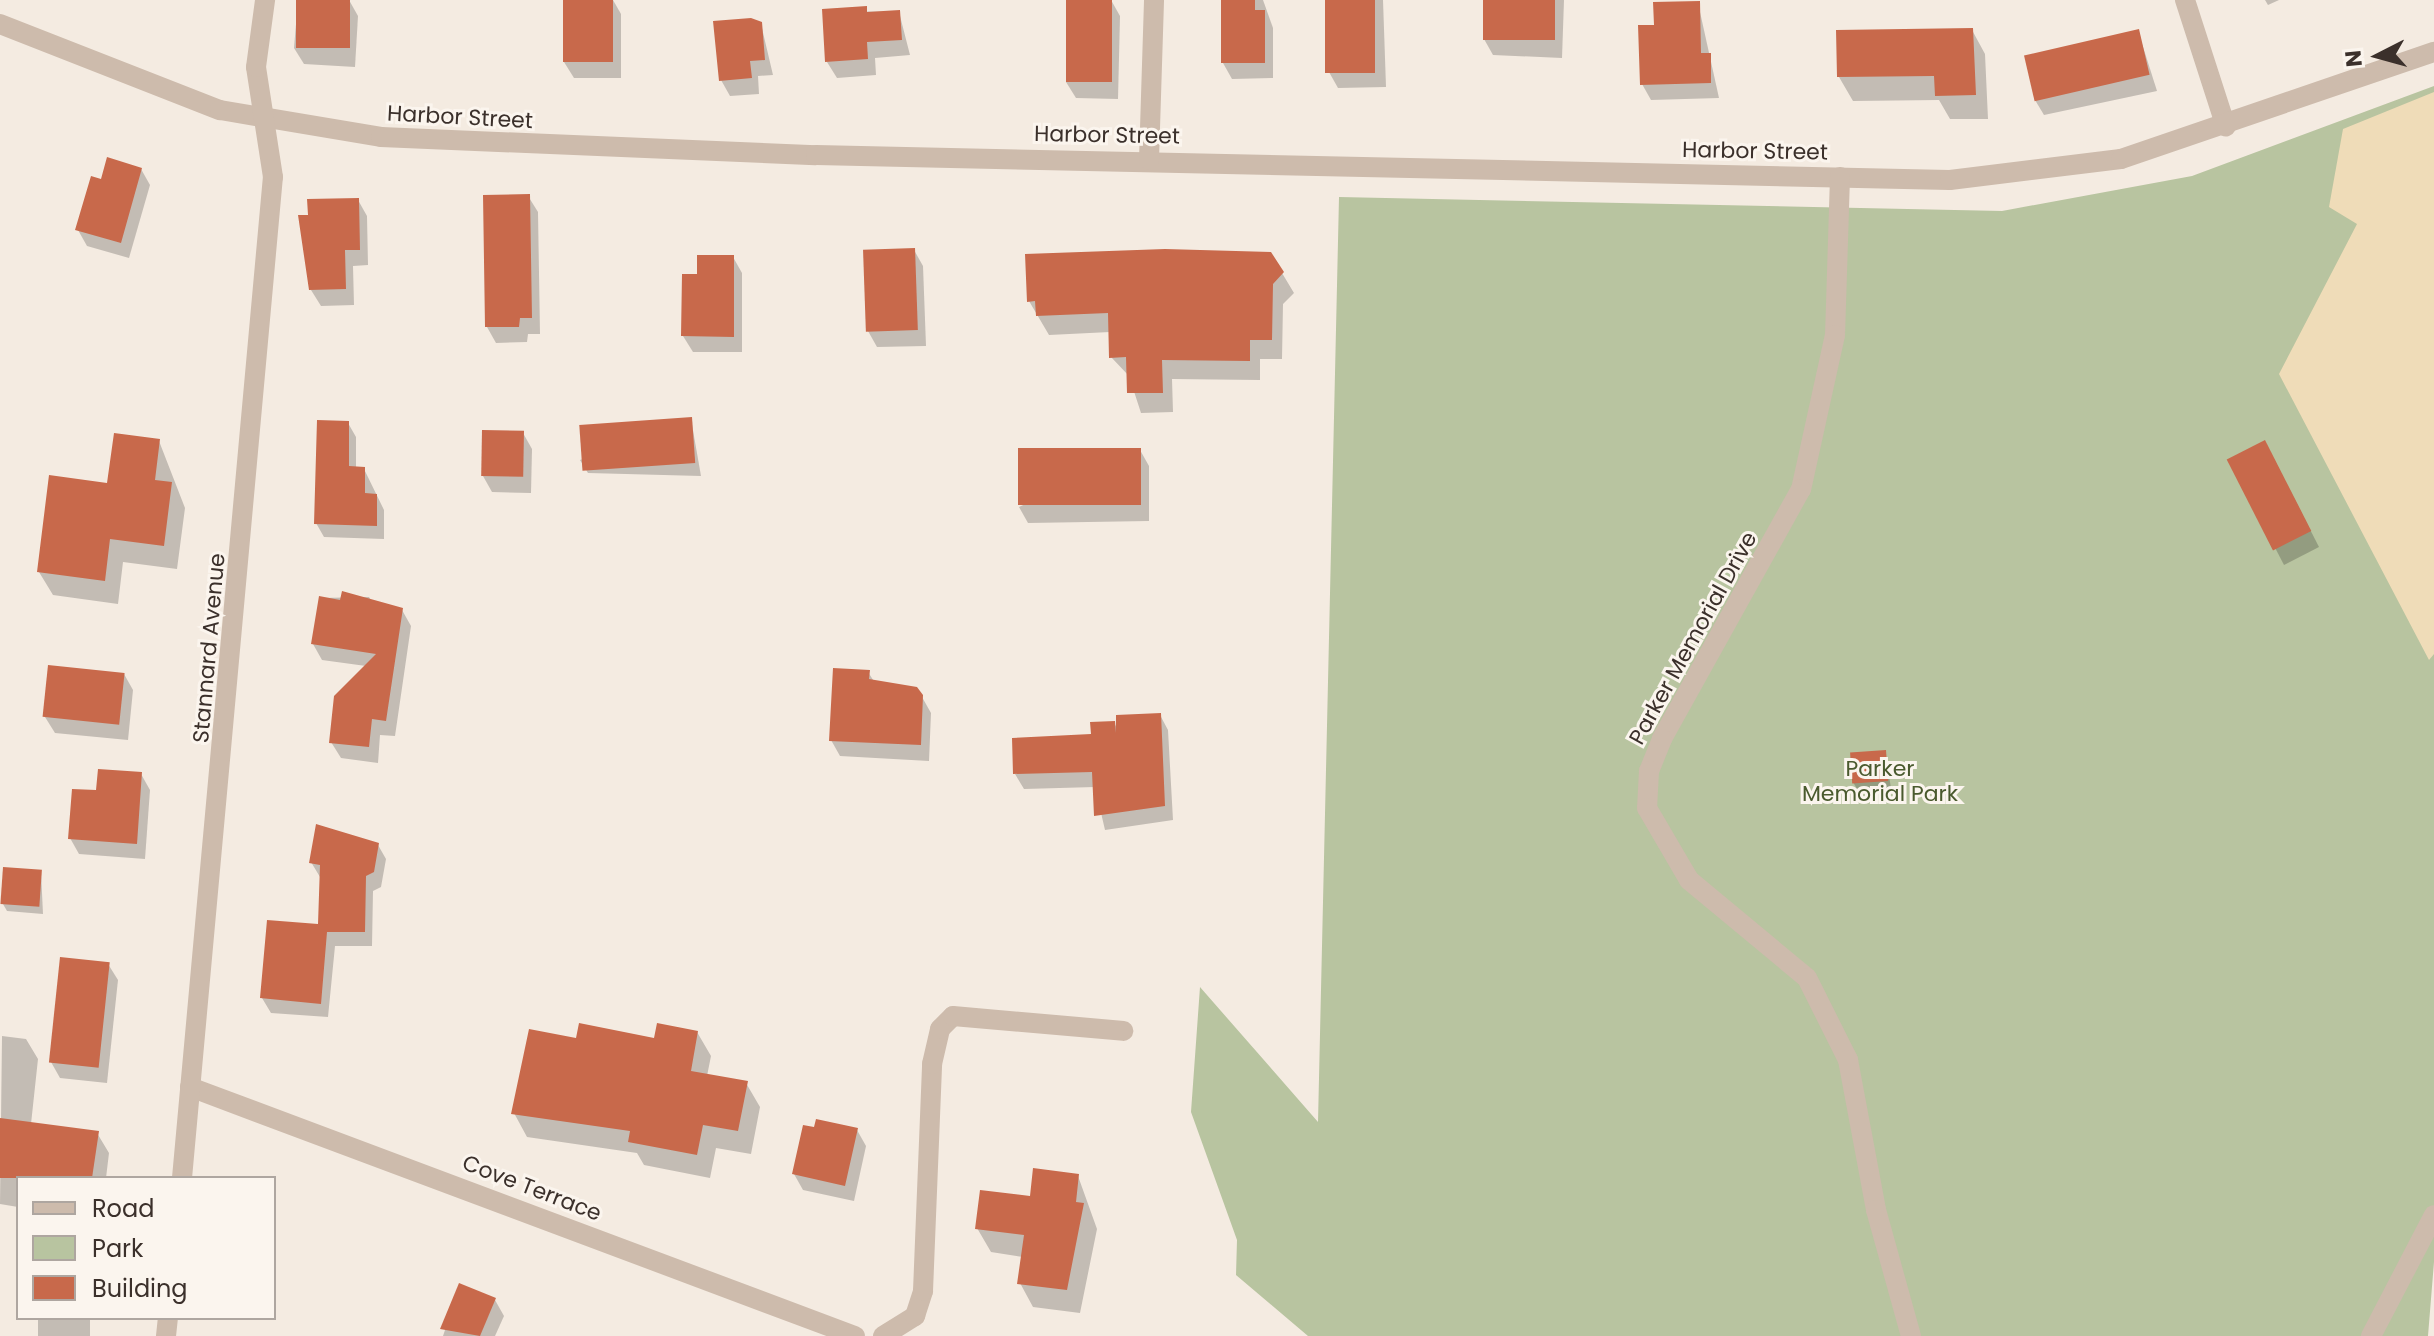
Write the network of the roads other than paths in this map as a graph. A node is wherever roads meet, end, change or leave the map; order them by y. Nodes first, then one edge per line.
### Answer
1 (265, 0) edge
2 (1154, 0) edge
3 (2185, 0) edge
4 (0, 24) edge
5 (2434, 52) edge
6 (265, 122) junction
7 (2226, 127) junction
8 (1149, 160) junction
9 (1840, 177) junction
10 (1123, 1031) dead end
11 (190, 1087) junction
12 (182, 1176) edge
13 (2434, 1215) edge
14 (855, 1336) edge
15 (883, 1336) edge
16 (1911, 1336) edge
17 (2371, 1336) edge

1 - 6 street, Stannard Avenue
2 - 8 street
3 - 7 street
4 - 6 street, Harbor Street
5 - 7 street, Harbor Street
6 - 8 street, Harbor Street
6 - 11 street, Stannard Avenue
7 - 9 street, Harbor Street
8 - 9 street, Harbor Street
9 - 16 street, Parker Memorial Drive
10 - 15 street
11 - 12 street, Stannard Avenue
11 - 14 street, Cove Terrace
13 - 17 street

